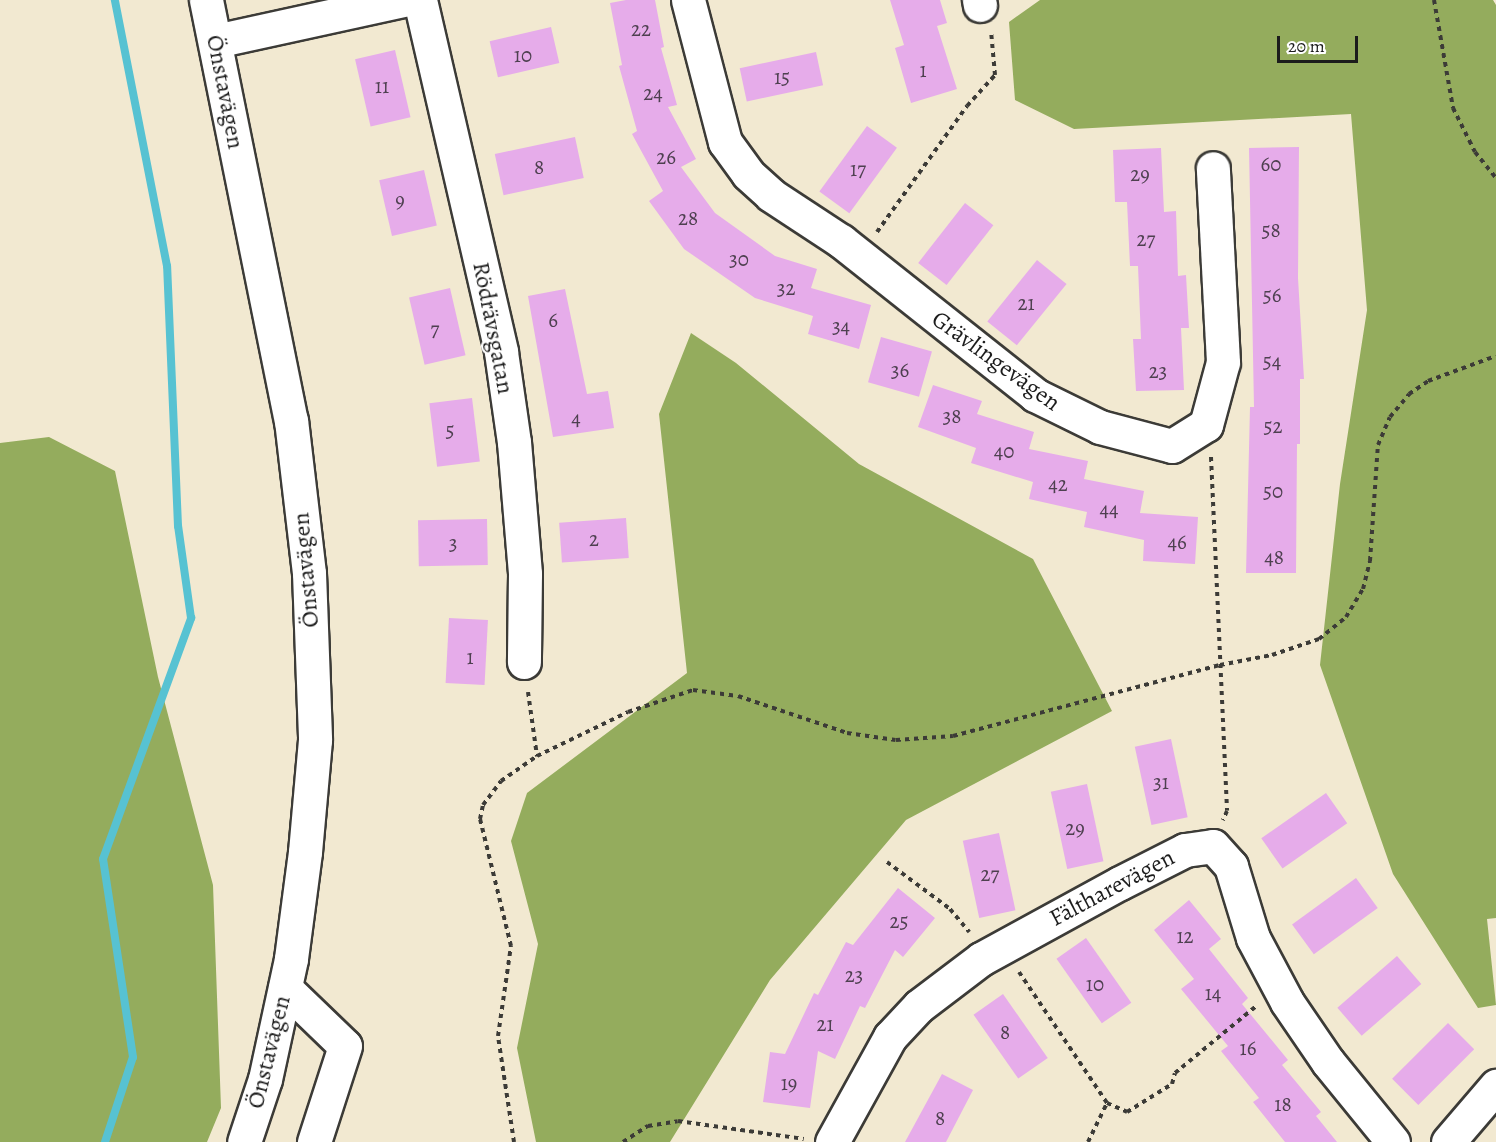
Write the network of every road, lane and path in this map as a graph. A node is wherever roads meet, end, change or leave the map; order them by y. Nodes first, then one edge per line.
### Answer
1 (207, 0) edge
2 (403, 0) edge
3 (420, 0) edge
4 (687, 0) edge
5 (1434, 0) edge
6 (980, 3) edge
7 (215, 40) junction
8 (1213, 168) dead end
9 (1496, 178) edge
10 (860, 257) junction
11 (1496, 356) edge
12 (1206, 425) junction
13 (524, 662) joint
14 (1220, 665) junction
15 (537, 756) junction
16 (1213, 846) junction
17 (887, 862) dead end
18 (995, 952) junction
19 (1279, 987) junction
20 (285, 988) junction
21 (1496, 1086) edge
22 (1107, 1103) junction
23 (824, 1141) edge
24 (244, 1142) edge
25 (314, 1142) edge
26 (514, 1142) edge
27 (623, 1142) edge
28 (1088, 1142) edge
29 (1393, 1142) edge
30 (1448, 1142) edge

1 - 7 street, Önstavägen
2 - 7 street
3 - 13 street, Rödrävsgatan
4 - 10 street, Grävlingevägen
5 - 9 path
6 - 10 path
7 - 20 street, Önstavägen
8 - 12 street
10 - 12 street, Grävlingevägen
11 - 14 path
12 - 14 path
13 - 15 path
14 - 15 path
14 - 16 path
15 - 26 path
16 - 18 street, Fältharevägen
16 - 19 street
17 - 18 path
18 - 22 path
18 - 23 street, Fältharevägen
19 - 22 path
19 - 29 street
20 - 24 street, Önstavägen
20 - 25 street
21 - 30 street
22 - 28 path
23 - 27 path

